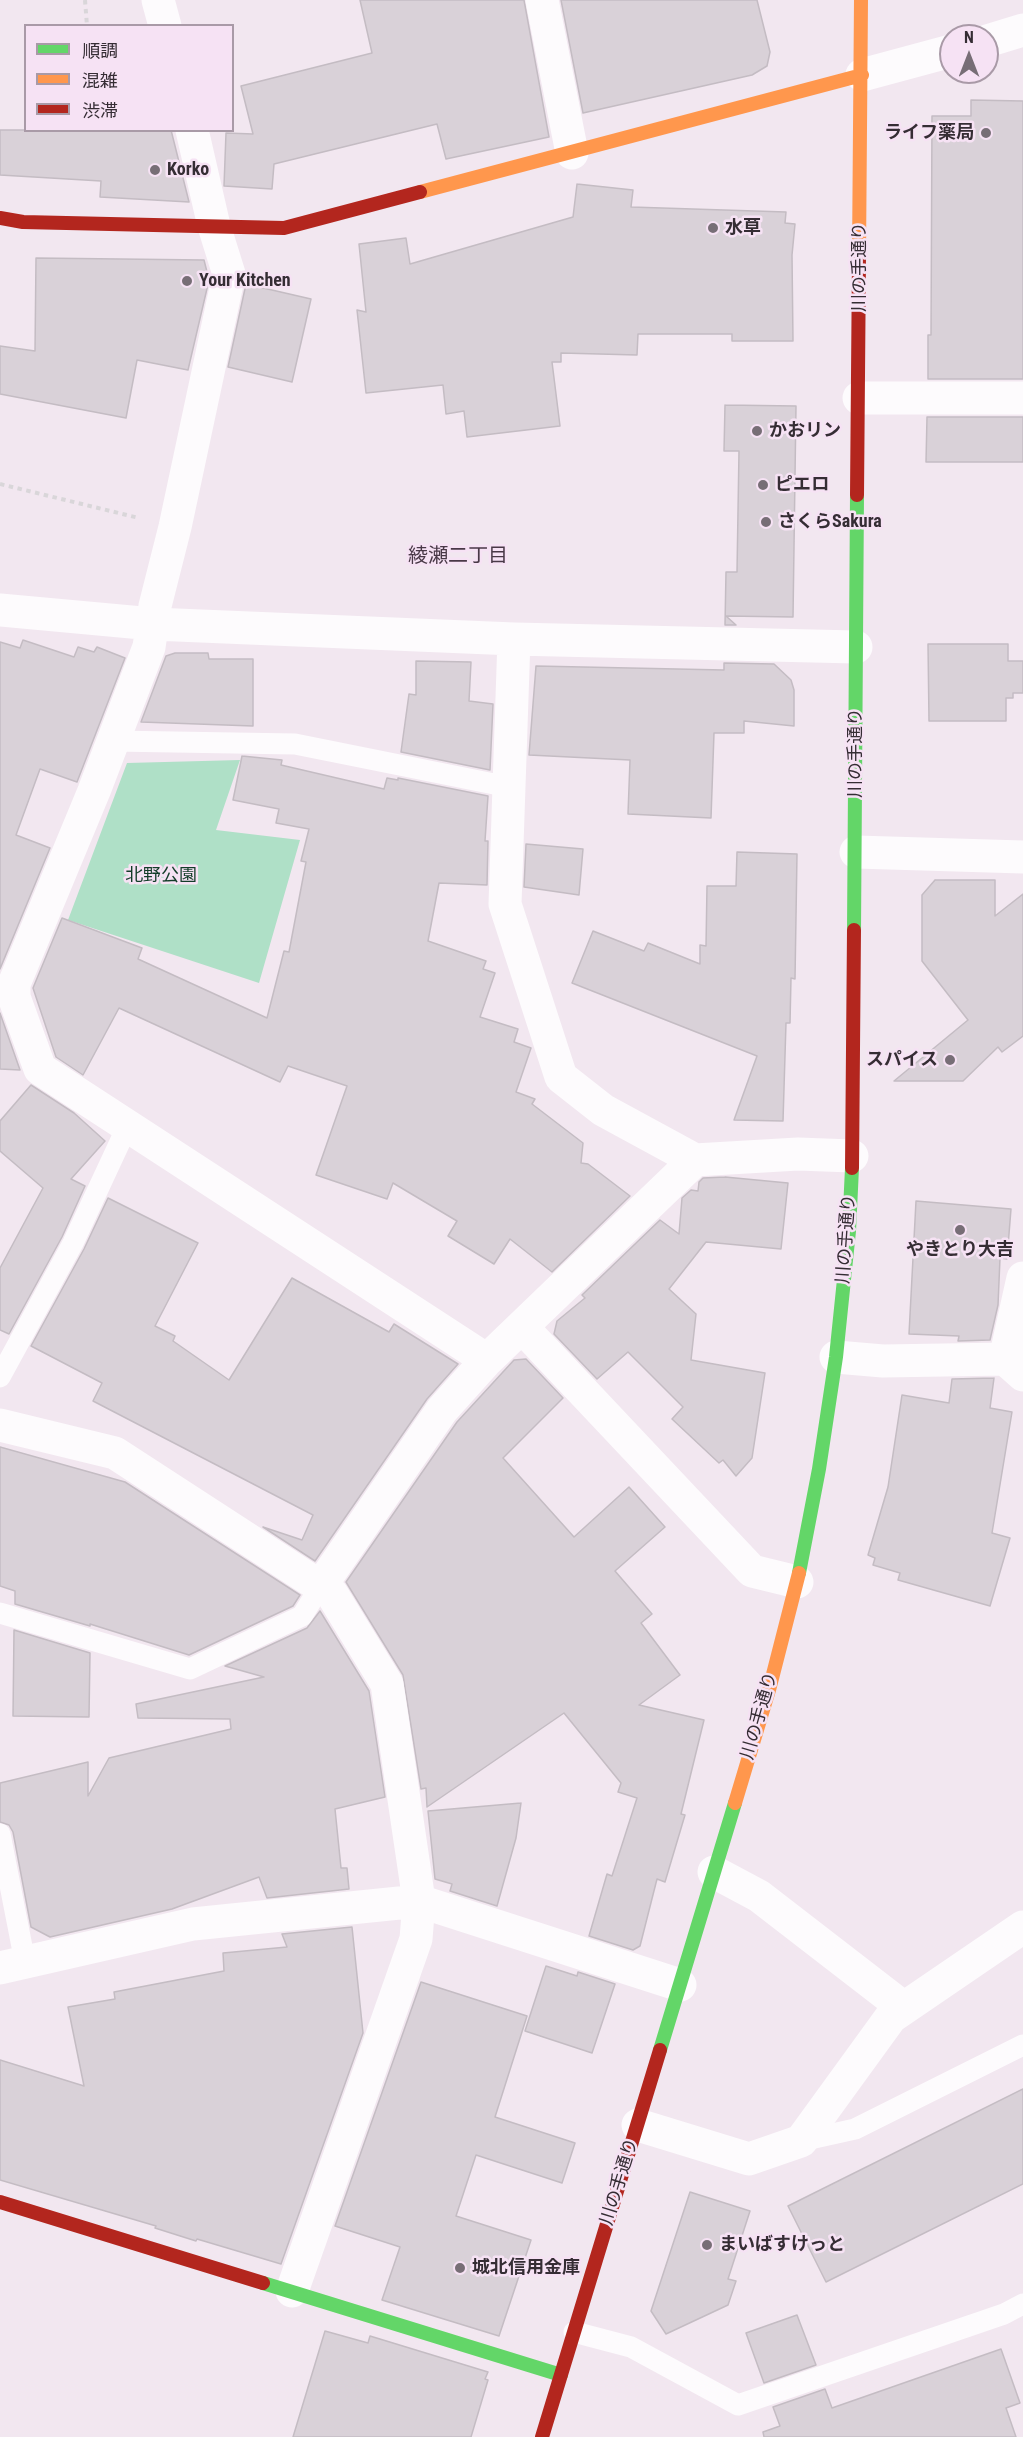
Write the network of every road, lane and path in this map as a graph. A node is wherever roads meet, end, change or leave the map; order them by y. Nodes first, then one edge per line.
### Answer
1 (85, 0) edge
2 (158, 0) edge
3 (542, 0) edge
4 (861, 0) edge
5 (87, 24) edge
6 (164, 24) edge
7 (1023, 30) edge
8 (999, 37) edge
9 (939, 54) edge
10 (862, 75) junction
11 (192, 132) edge
12 (572, 153) junction
13 (0, 218) edge
14 (214, 226) junction
15 (859, 398) junction
16 (1023, 398) edge
17 (0, 484) edge
18 (175, 527) junction
19 (0, 610) edge
20 (153, 624) junction
21 (514, 639) junction
22 (856, 646) junction
23 (113, 741) junction
24 (508, 787) junction
25 (856, 852) junction
26 (1023, 857) edge
27 (7, 996) edge
28 (127, 1127) junction
29 (852, 1156) junction
30 (695, 1160) junction
31 (1023, 1278) edge
32 (522, 1327) junction
33 (836, 1357) junction
34 (486, 1360) junction
35 (1014, 1367) edge
36 (0, 1377) edge
37 (0, 1425) edge
38 (797, 1582) junction
39 (320, 1587) junction
40 (0, 1613) edge
41 (0, 1834) edge
42 (714, 1872) junction
43 (419, 1901) junction
44 (1023, 1927) edge
45 (13, 1965) edge
46 (680, 1985) junction
47 (904, 2008) junction
48 (1023, 2045) edge
49 (638, 2125) junction
50 (801, 2140) junction
51 (0, 2202) edge
52 (292, 2291) junction
53 (1023, 2304) edge
54 (574, 2332) junction
55 (561, 2375) junction
56 (542, 2437) edge

1 - 5 path
2 - 6 street
3 - 12 street
4 - 10 main road, 川の手通り
7 - 8 street
9 - 10 street
10 - 12 main road
10 - 15 main road, 川の手通り
11 - 14 street
12 - 14 main road
13 - 14 main road
14 - 18 street
15 - 16 street
15 - 22 main road, 川の手通り
17 - 18 path
18 - 20 street
19 - 20 street
20 - 21 street
20 - 23 street
21 - 22 street
21 - 24 street
22 - 25 main road, 川の手通り
23 - 24 lane
23 - 27 street
24 - 30 street
25 - 26 street
25 - 29 main road, 川の手通り
27 - 28 street
28 - 34 street
28 - 36 lane
29 - 30 street
29 - 33 main road, 川の手通り
30 - 32 street
31 - 35 street
32 - 34 street
32 - 38 street
33 - 35 street
33 - 38 main road, 川の手通り
34 - 39 street
37 - 39 street
38 - 42 main road, 川の手通り
39 - 40 lane
39 - 43 street
41 - 45 lane
42 - 46 main road, 川の手通り
42 - 47 street
43 - 45 street
43 - 46 street
43 - 52 street
44 - 47 street
46 - 49 main road, 川の手通り
47 - 50 street
48 - 50 lane
49 - 50 street
49 - 54 main road, 川の手通り
51 - 52 main road
52 - 55 main road
53 - 54 lane
54 - 55 main road, 川の手通り
55 - 56 main road, 川の手通り

